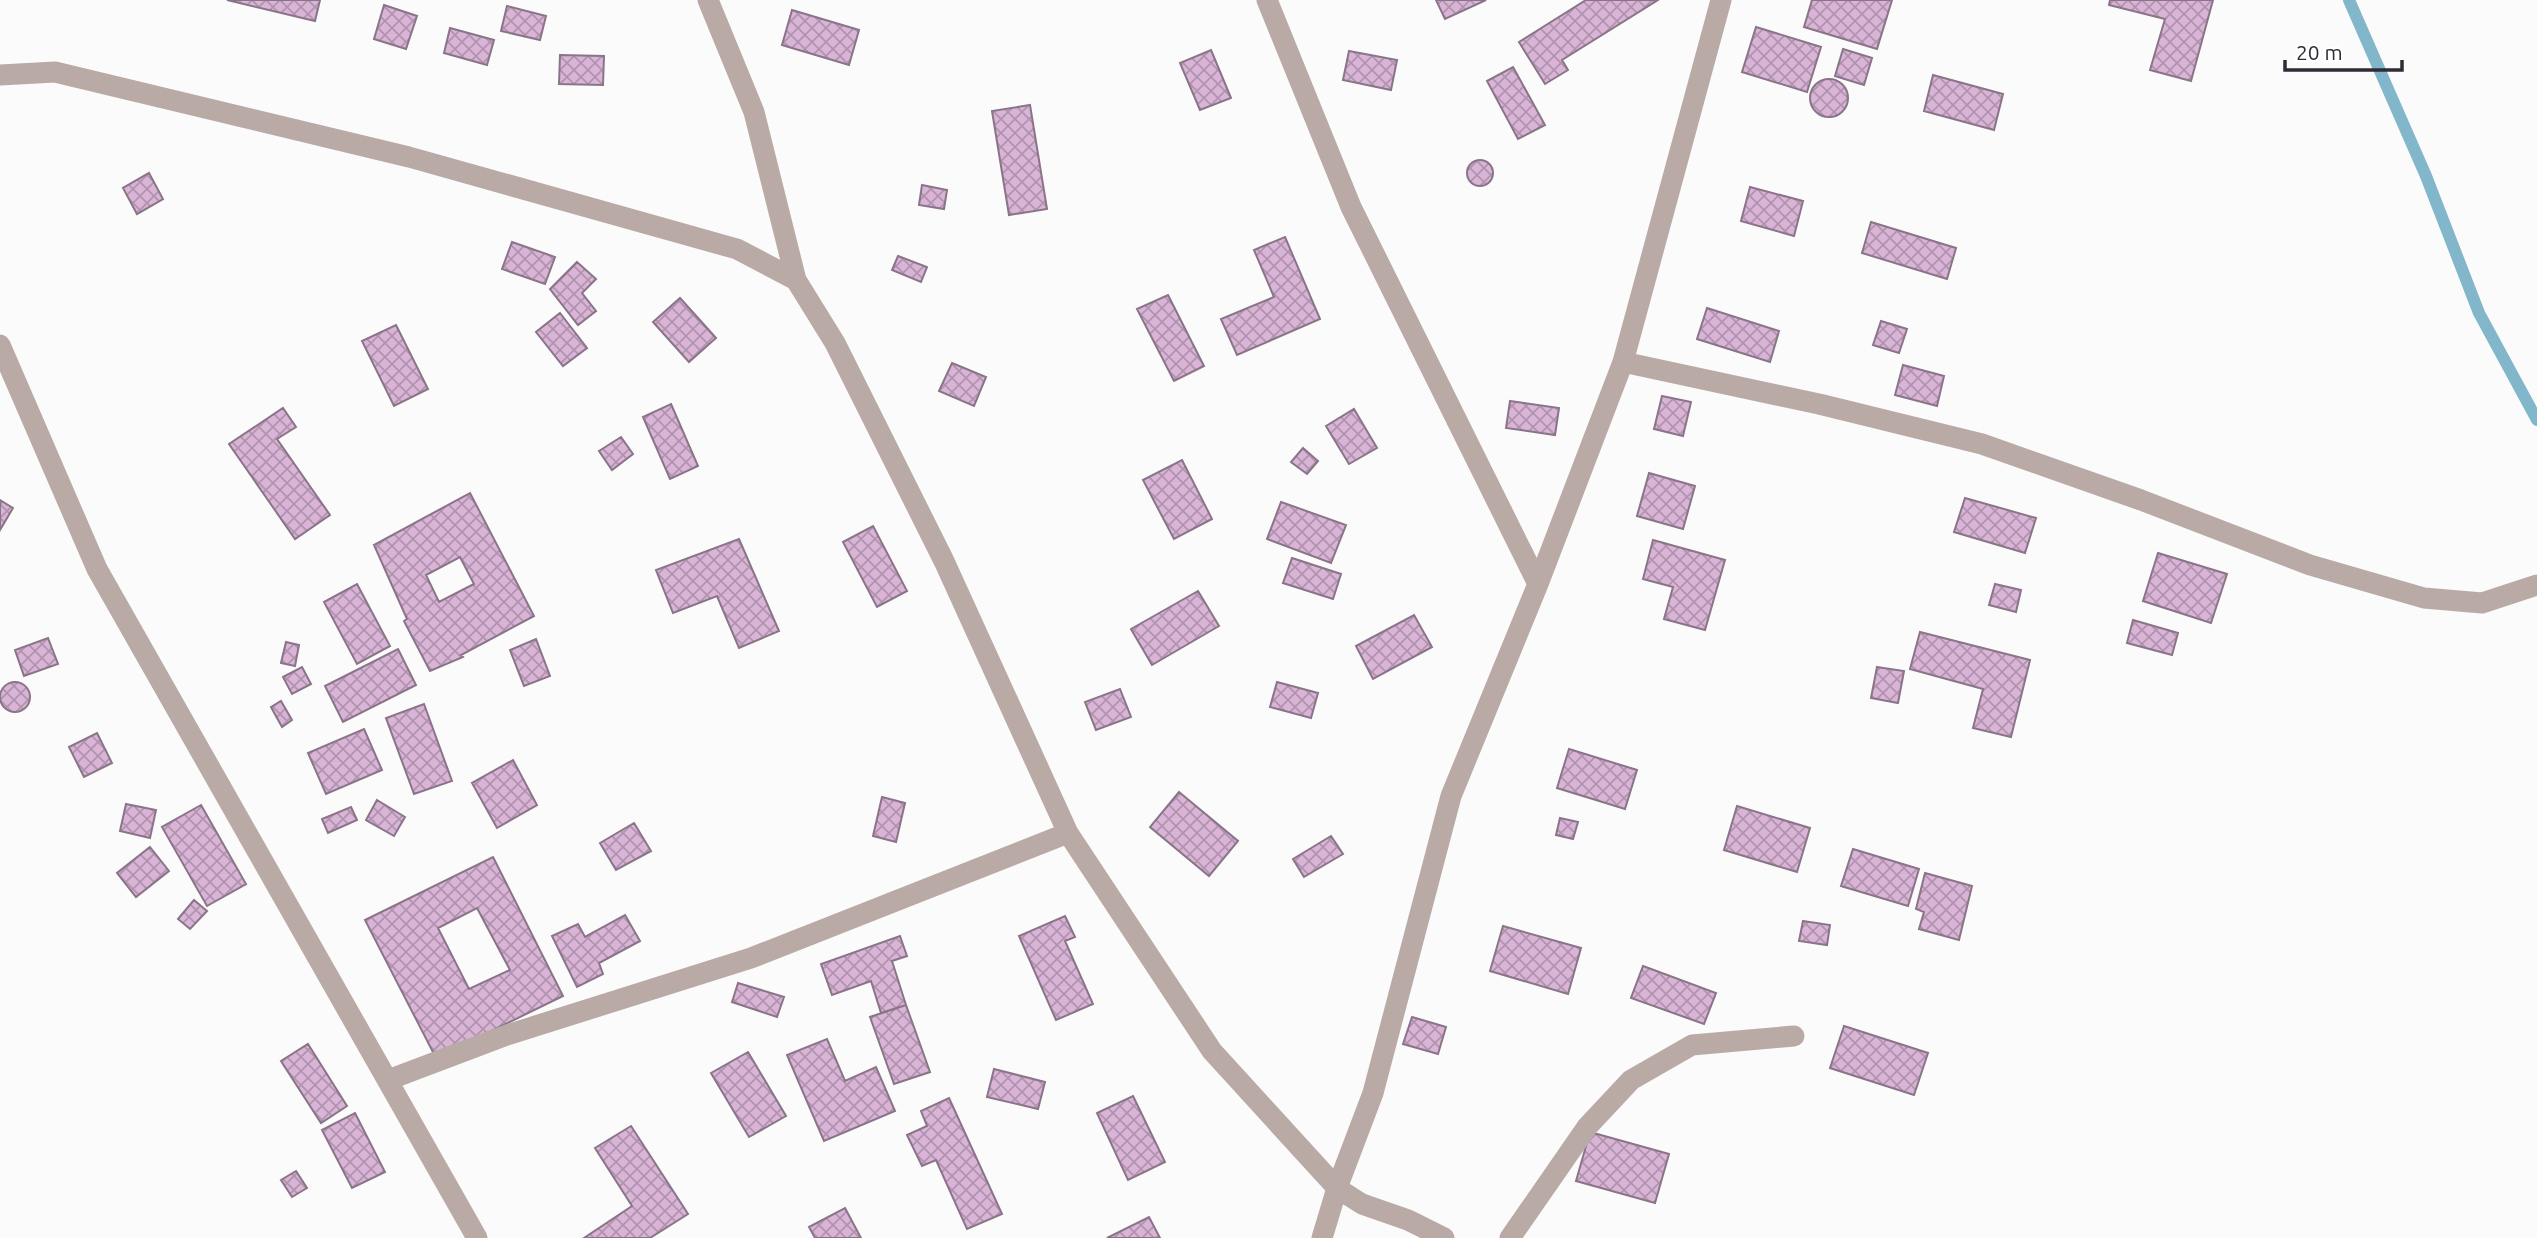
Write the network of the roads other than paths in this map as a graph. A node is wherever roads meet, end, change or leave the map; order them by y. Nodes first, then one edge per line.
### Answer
1 (708, 0) edge
2 (1268, 0) edge
3 (1721, 0) edge
4 (0, 75) edge
5 (796, 280) junction
6 (0, 345) edge
7 (1623, 362) junction
8 (1538, 584) junction
9 (2537, 585) edge
10 (1068, 833) junction
11 (1794, 1036) dead end
12 (388, 1080) junction
13 (1337, 1188) junction
14 (477, 1238) edge
15 (1322, 1238) edge
16 (1444, 1238) edge
17 (1510, 1238) edge

1 - 5 street
2 - 8 street
3 - 7 street
4 - 5 street
5 - 10 street
6 - 12 street
7 - 8 street
7 - 9 street
8 - 13 street
10 - 12 street
10 - 13 street
11 - 17 street
12 - 14 street
13 - 15 street
13 - 16 street

